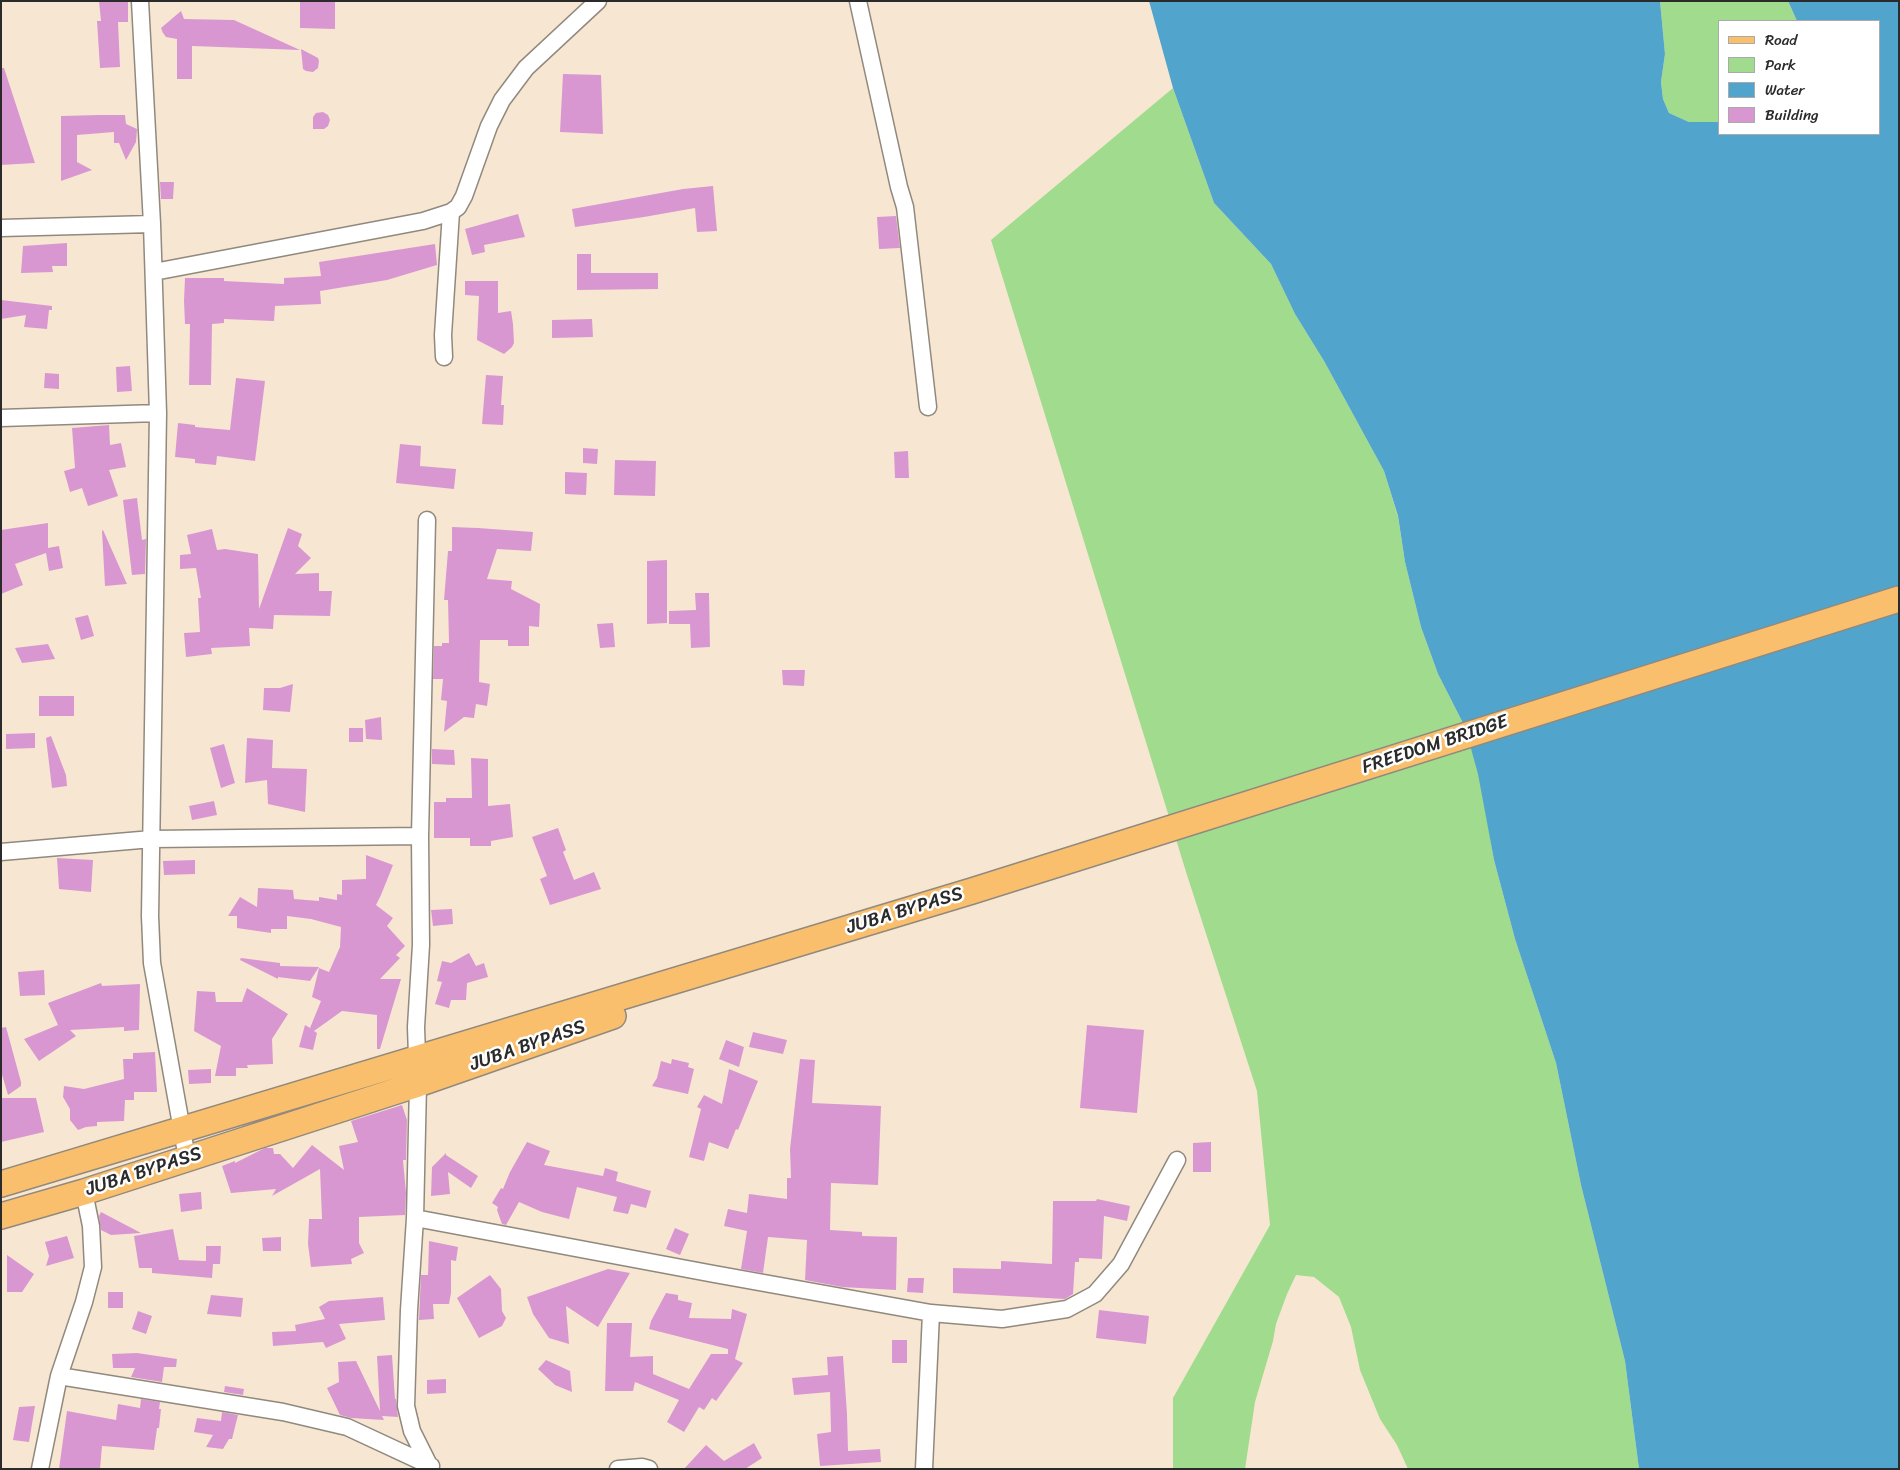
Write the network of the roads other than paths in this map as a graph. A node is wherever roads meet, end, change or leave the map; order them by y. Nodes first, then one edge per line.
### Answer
1 (140, 1) edge
2 (598, 1) edge
3 (858, 1) edge
4 (451, 212) junction
5 (152, 224) junction
6 (1, 228) edge
7 (154, 272) junction
8 (444, 357) dead end
9 (928, 407) dead end
10 (158, 413) junction
11 (1, 418) edge
12 (427, 520) dead end
13 (1899, 599) edge
14 (420, 836) junction
15 (152, 839) junction
16 (1, 852) edge
17 (972, 891) junction
18 (417, 1058) junction
19 (418, 1084) junction
20 (182, 1130) junction
21 (188, 1158) junction
22 (1177, 1160) dead end
23 (1, 1184) edge
24 (84, 1192) junction
25 (1, 1216) edge
26 (415, 1218) junction
27 (931, 1312) junction
28 (59, 1376) junction
29 (433, 1467) edge
30 (40, 1469) edge
31 (618, 1469) edge
32 (649, 1469) edge
33 (924, 1469) edge

1 - 5 street
2 - 4 street
3 - 9 street
4 - 7 street
4 - 8 street
5 - 6 street
5 - 7 street
7 - 10 street
10 - 11 street
10 - 15 street
12 - 14 street
13 - 17 main road, FREEDOM BRIDGE
14 - 15 street
14 - 18 street
15 - 16 street
15 - 20 street
17 - 18 main road, JUBA BYPASS
17 - 19 main road, JUBA BYPASS
18 - 19 street
18 - 20 main road, JUBA BYPASS
19 - 21 main road, JUBA BYPASS
19 - 26 street
20 - 21 street
20 - 23 main road, JUBA BYPASS
21 - 24 main road, JUBA BYPASS
22 - 27 street
24 - 25 main road, JUBA BYPASS
24 - 28 street
26 - 27 street
26 - 29 street
27 - 33 street
28 - 29 street
28 - 30 street
31 - 32 street

